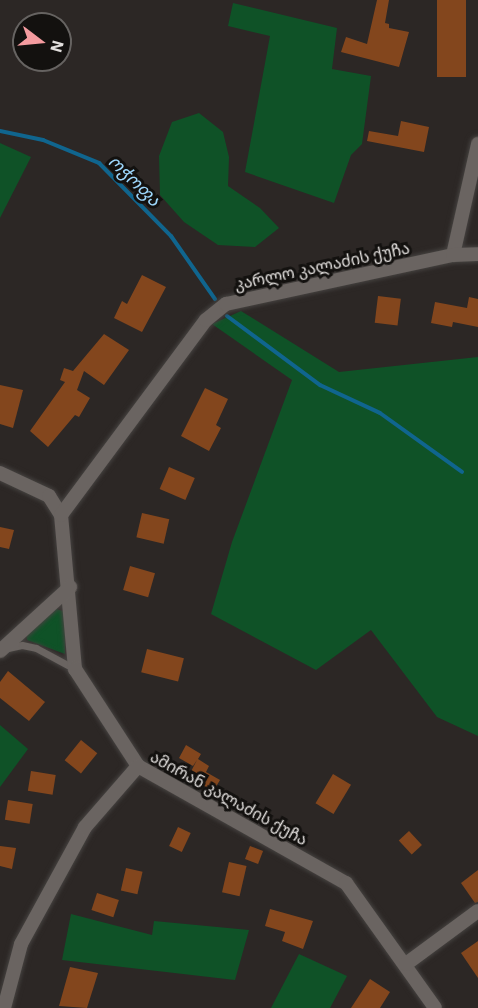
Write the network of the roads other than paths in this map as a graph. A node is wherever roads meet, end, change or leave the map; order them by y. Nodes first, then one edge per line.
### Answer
1 (478, 144) edge
2 (478, 254) edge
3 (453, 255) junction
4 (0, 473) edge
5 (60, 515) junction
6 (70, 587) junction
7 (0, 652) edge
8 (75, 669) junction
9 (138, 766) junction
10 (478, 910) edge
11 (406, 964) junction
12 (4, 1008) edge
13 (435, 1008) edge

1 - 3 street
2 - 3 street, კარლო კალაძის ქუჩა
3 - 5 street, კარლო კალაძის ქუჩა
4 - 5 street
5 - 6 street, ამირან კალაძის ქუჩა
6 - 7 street
6 - 8 street, ამირან კალაძის ქუჩა
7 - 8 lane
8 - 9 street, ამირან კალაძის ქუჩა
9 - 11 street, ამირან კალაძის ქუჩა
9 - 12 street
10 - 11 street
11 - 13 street, ამირან კალაძის ქუჩა

